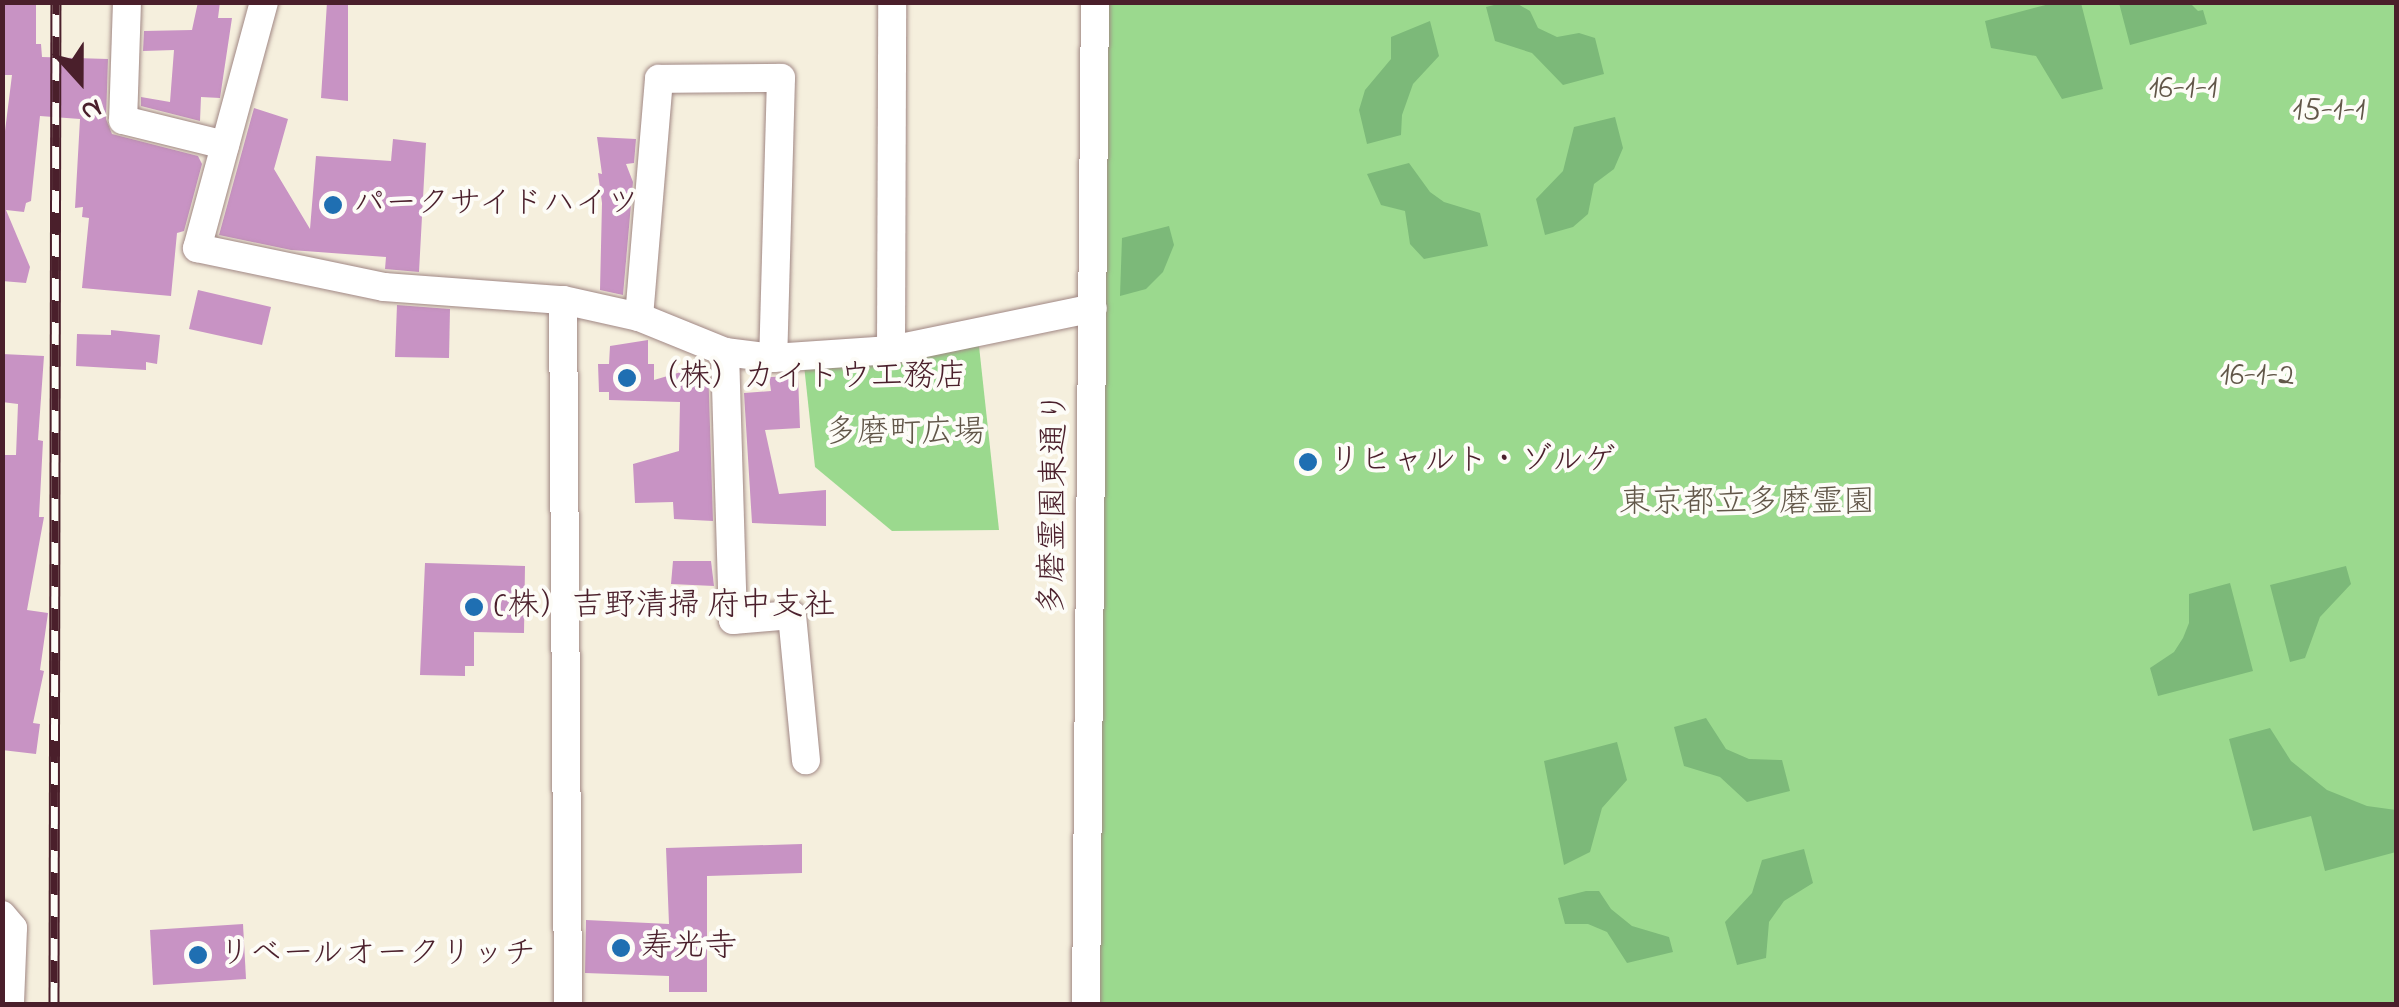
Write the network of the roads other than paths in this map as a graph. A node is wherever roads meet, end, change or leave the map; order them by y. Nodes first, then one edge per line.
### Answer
1 (127, 2) edge
2 (264, 2) edge
3 (892, 2) edge
4 (1096, 2) edge
5 (225, 145) junction
6 (563, 300) junction
7 (1093, 308) junction
8 (639, 317) junction
9 (892, 350) junction
10 (725, 352) junction
11 (773, 358) junction
12 (806, 760) dead end
13 (2, 916) edge
14 (10, 1004) edge
15 (568, 1004) edge
16 (1086, 1004) edge

1 - 5 street
2 - 5 street
3 - 9 street
4 - 7 street, 多磨霊園東通り
5 - 6 street
6 - 8 street
6 - 15 street
7 - 9 street
7 - 16 street, 多磨霊園東通り
8 - 10 street
8 - 11 street
9 - 11 street
10 - 11 street
10 - 12 street
13 - 14 street

